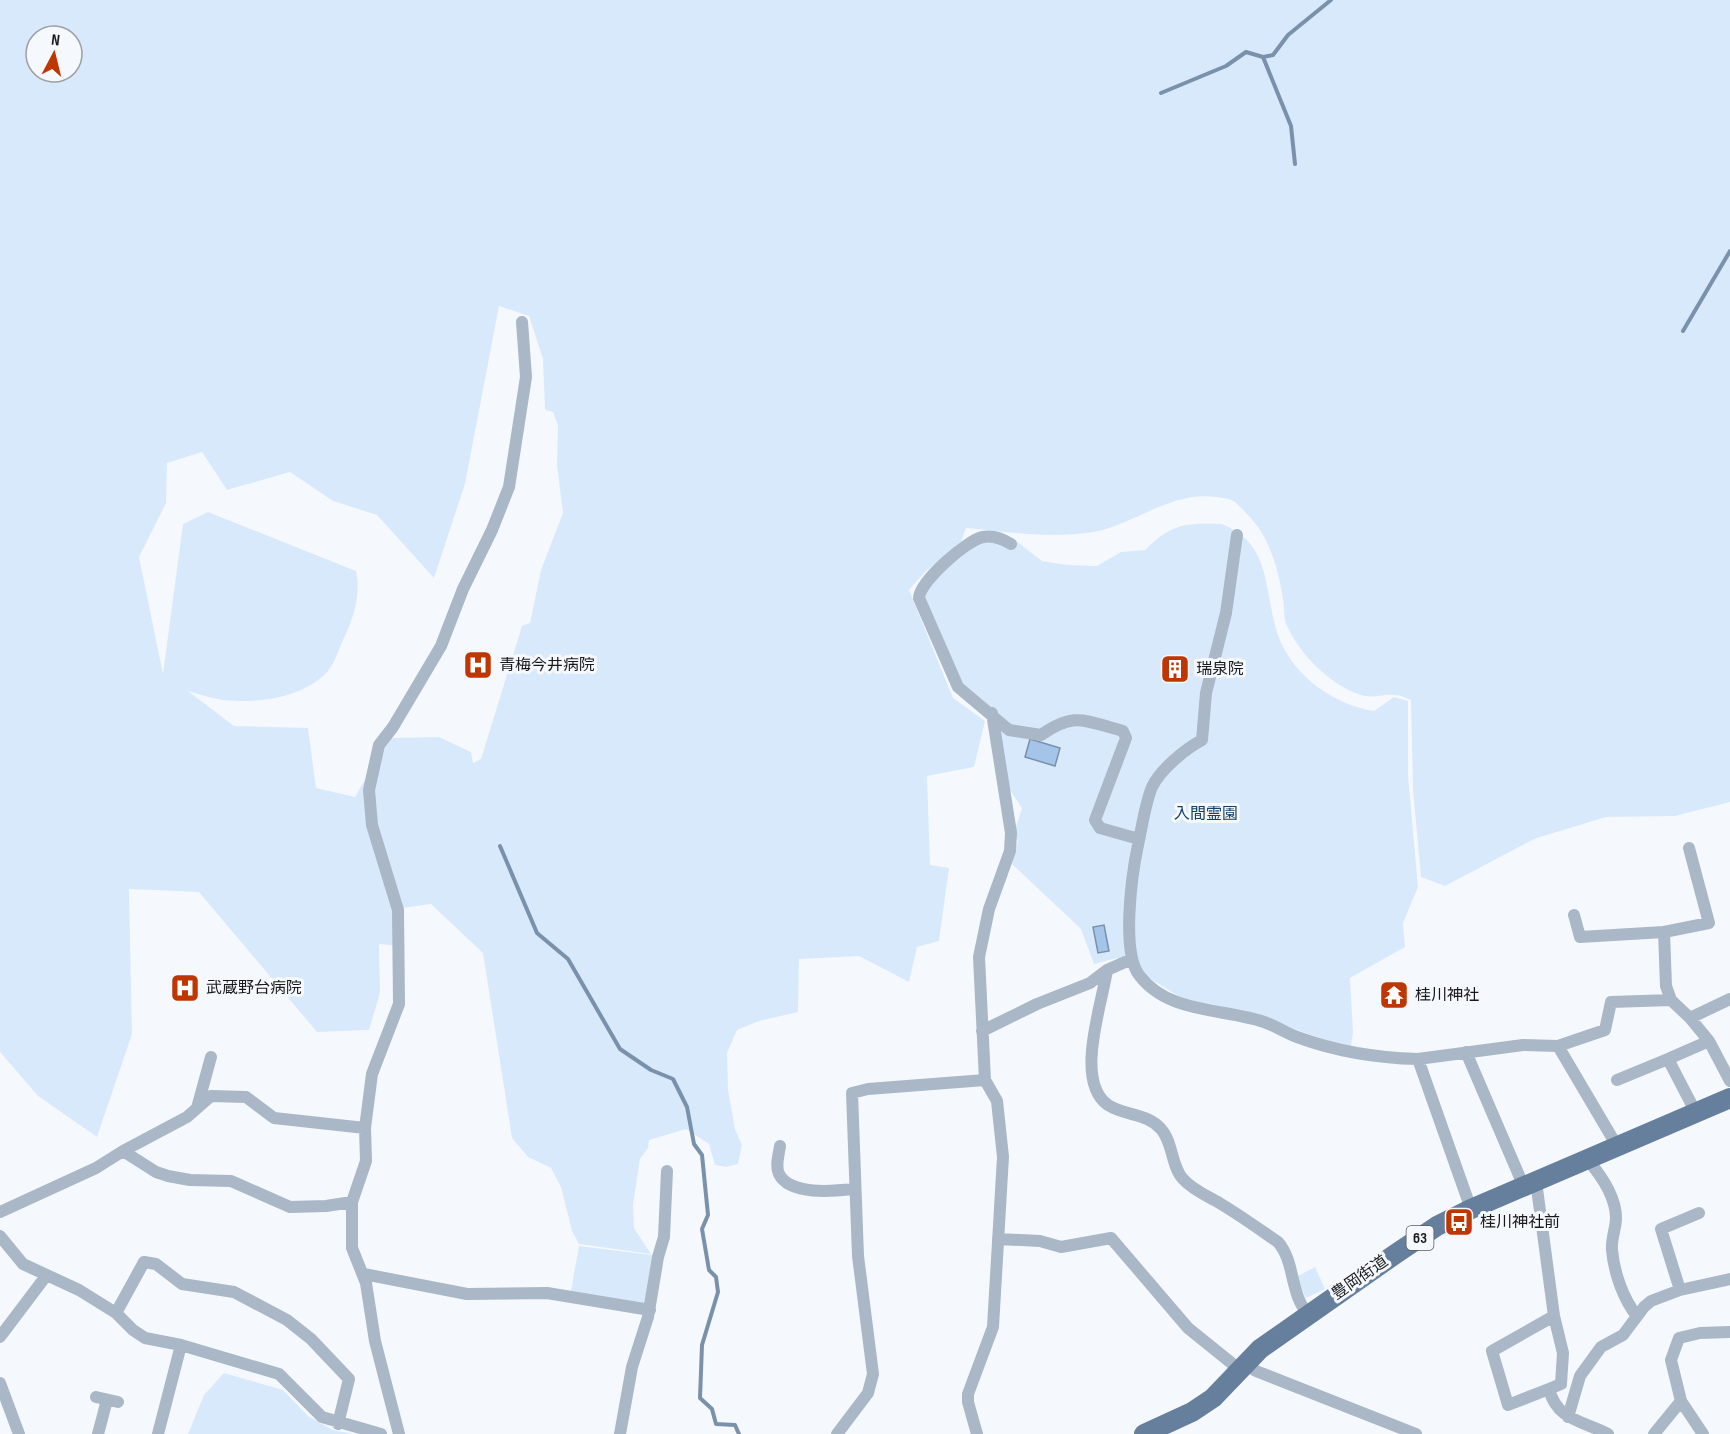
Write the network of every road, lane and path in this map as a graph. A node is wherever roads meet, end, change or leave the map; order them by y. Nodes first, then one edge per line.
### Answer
1 (522, 322) dead end
2 (1237, 535) dead end
3 (1011, 544) dead end
4 (992, 713) junction
5 (1139, 839) junction
6 (1689, 848) dead end
7 (1575, 915) dead end
8 (1664, 932) junction
9 (1132, 959) junction
10 (1107, 970) junction
11 (1730, 999) edge
12 (1671, 1000) junction
13 (1690, 1018) junction
14 (982, 1031) junction
15 (1710, 1041) junction
16 (1558, 1046) junction
17 (1466, 1052) junction
18 (211, 1058) dead end
19 (1418, 1059) junction
20 (1668, 1059) junction
21 (985, 1080) junction
22 (1617, 1080) dead end
23 (1730, 1081) edge
24 (1730, 1098) edge
25 (196, 1108) junction
26 (1695, 1111) junction
27 (365, 1128) junction
28 (780, 1146) dead end
29 (1617, 1146) junction
30 (123, 1151) junction
31 (1587, 1159) junction
32 (667, 1171) dead end
33 (1530, 1184) junction
34 (854, 1189) junction
35 (352, 1202) junction
36 (1471, 1209) junction
37 (0, 1212) edge
38 (1700, 1213) dead end
39 (0, 1236) edge
40 (998, 1239) junction
41 (364, 1274) junction
42 (46, 1276) junction
43 (1730, 1279) edge
44 (1680, 1290) junction
45 (650, 1310) junction
46 (116, 1313) junction
47 (1309, 1315) junction
48 (1554, 1316) junction
49 (1637, 1316) junction
50 (1730, 1332) edge
51 (0, 1337) edge
52 (181, 1345) junction
53 (1243, 1367) junction
54 (0, 1383) edge
55 (1549, 1389) junction
56 (107, 1400) dead end
57 (1681, 1401) junction
58 (1568, 1417) junction
59 (338, 1424) junction
60 (1169, 1429) edge
61 (19, 1434) edge
62 (98, 1434) edge
63 (158, 1434) edge
64 (381, 1434) edge
65 (399, 1434) edge
66 (620, 1434) edge
67 (837, 1434) edge
68 (977, 1434) edge
69 (1144, 1434) edge
70 (1416, 1434) edge
71 (1608, 1434) edge
72 (1654, 1434) edge
73 (1703, 1434) edge

1 - 27 street
2 - 5 street
3 - 4 street
4 - 5 street
4 - 14 street
5 - 9 street
6 - 8 street
7 - 8 street
8 - 12 street
9 - 10 street
9 - 19 street
10 - 14 street
10 - 47 street
11 - 13 street
12 - 13 street
12 - 16 street
13 - 15 street
14 - 21 street
15 - 20 street
15 - 23 street
16 - 17 street
16 - 29 street
17 - 19 street
17 - 33 street
18 - 25 street
19 - 36 street
20 - 22 street
20 - 26 street
21 - 34 street
21 - 40 street
24 - 26 main road, 豊岡街道 / 63
25 - 27 street
25 - 30 street
26 - 29 main road, 豊岡街道 / 63
27 - 35 street
28 - 34 street
29 - 31 main road, 豊岡街道 / 63
30 - 35 street
30 - 37 street
31 - 33 main road, 豊岡街道 / 63
31 - 49 street
32 - 45 street
33 - 36 main road, 豊岡街道 / 63
33 - 48 street
34 - 67 street
35 - 41 street
36 - 47 main road, 豊岡街道 / 63
38 - 44 street
39 - 42 street
40 - 53 street
40 - 68 street
41 - 45 street
41 - 65 street
42 - 46 street
42 - 51 street
43 - 44 street
44 - 49 street
45 - 66 street
46 - 52 street
46 - 59 street
47 - 53 main road, 豊岡街道 / 63
48 - 55 street
48 - 55 street
49 - 58 street
50 - 57 street
52 - 59 street
52 - 63 street
53 - 60 main road, 豊岡街道 / 63
53 - 70 street
54 - 61 street
55 - 58 street
56 - 62 street
57 - 72 street
57 - 73 street
58 - 71 street
59 - 64 street
60 - 69 main road, 豊岡街道 / 63

